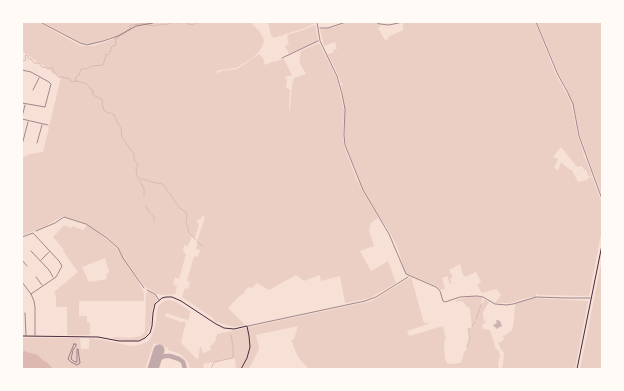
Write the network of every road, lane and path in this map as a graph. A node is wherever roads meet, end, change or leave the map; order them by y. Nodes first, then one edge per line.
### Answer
1 (40, 22) edge
2 (317, 22) edge
3 (346, 22) edge
4 (375, 22) edge
5 (403, 22) edge
6 (536, 22) edge
7 (153, 23) dead end
8 (318, 27) junction
9 (320, 41) junction
10 (282, 58) dead end
11 (22, 70) edge
12 (40, 77) junction
13 (33, 90) dead end
14 (22, 103) edge
15 (25, 104) junction
16 (22, 118) edge
17 (28, 120) junction
18 (42, 123) junction
19 (48, 124) dead end
20 (37, 143) dead end
21 (22, 145) edge
22 (602, 199) edge
23 (33, 232) junction
24 (22, 237) edge
25 (602, 244) edge
26 (31, 251) dead end
27 (50, 251) junction
28 (22, 260) edge
29 (40, 261) junction
30 (27, 266) dead end
31 (409, 276) junction
32 (36, 277) dead end
33 (54, 278) junction
34 (22, 282) edge
35 (42, 286) junction
36 (147, 290) joint
37 (30, 294) junction
38 (591, 298) junction
39 (159, 300) junction
40 (26, 313) dead end
41 (247, 326) junction
42 (22, 336) edge
43 (26, 336) junction
44 (35, 336) junction
45 (75, 344) joint
46 (241, 369) edge
47 (577, 369) edge

1 - 7 path
2 - 8 street
3 - 8 path
4 - 5 path
6 - 22 street
8 - 9 street
9 - 10 street
9 - 31 street
11 - 12 street
12 - 13 street
12 - 15 street
14 - 15 street
15 - 16 street
16 - 17 street
17 - 18 street
17 - 21 street
18 - 19 street
18 - 20 street
23 - 24 street
23 - 27 street
23 - 36 path
25 - 38 street
26 - 29 street
27 - 29 street
27 - 33 street
28 - 30 street
29 - 33 street
31 - 38 street
31 - 41 street
32 - 35 street
33 - 35 street
34 - 37 street
35 - 37 street
36 - 39 street
37 - 44 street
38 - 47 street
39 - 41 street
39 - 44 street
40 - 43 street
41 - 46 street
42 - 43 street
43 - 44 street
45 - 45 path

